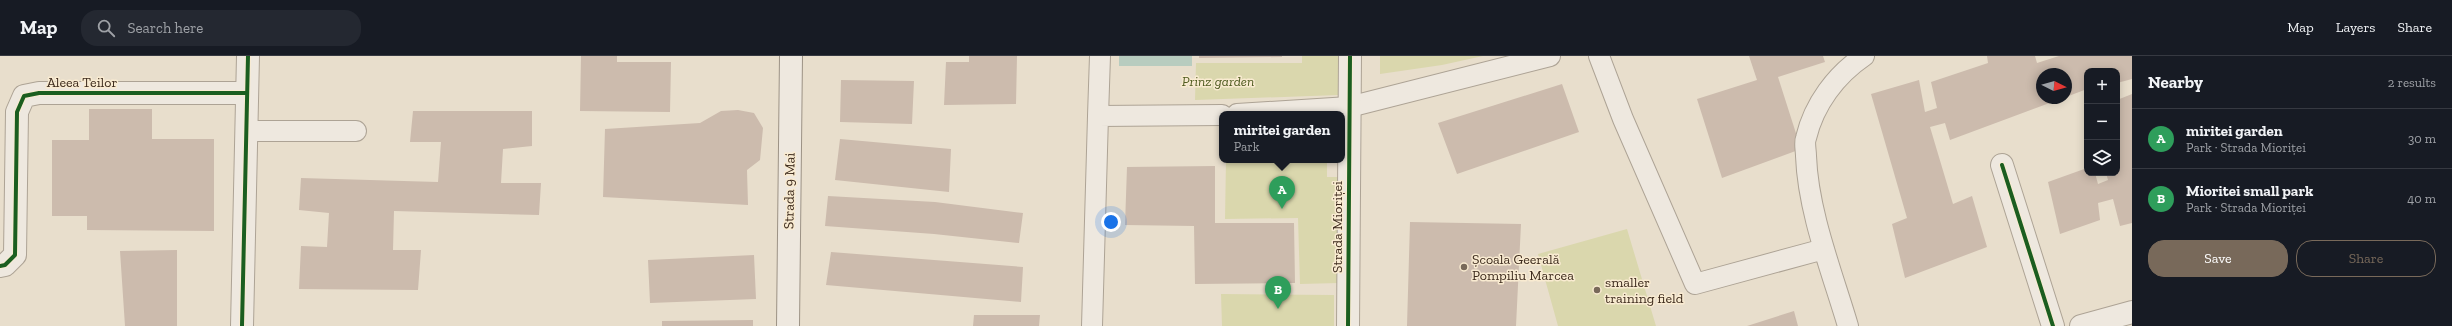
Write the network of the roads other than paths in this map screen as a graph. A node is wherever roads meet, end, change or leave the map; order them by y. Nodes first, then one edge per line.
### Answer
1 (248, 56) edge
2 (791, 56) edge
3 (1100, 56) edge
4 (1350, 56) edge
5 (1550, 56) edge
6 (1599, 56) edge
7 (1864, 56) edge
8 (247, 93) junction
9 (1348, 107) junction
10 (1285, 111) edge
11 (1219, 115) edge
12 (1098, 116) junction
13 (247, 130) junction
14 (356, 131) dead end
15 (2002, 165) dead end
16 (1824, 249) junction
17 (0, 266) edge
18 (2132, 312) edge
19 (242, 326) edge
20 (788, 326) edge
21 (1092, 326) edge
22 (1348, 326) edge
23 (1848, 326) edge
24 (2053, 326) edge
25 (2081, 326) edge

1 - 8 street
2 - 20 street, Strada 9 Mai
3 - 12 lane
4 - 9 street, Strada Mioriței
5 - 9 lane
6 - 16 lane
7 - 16 lane
8 - 13 street
8 - 17 street, Aleea Teilor
9 - 10 lane
9 - 22 street, Strada Mioriței
11 - 12 lane
12 - 21 lane
13 - 14 lane
13 - 19 street
15 - 24 street
16 - 23 lane
18 - 25 street

